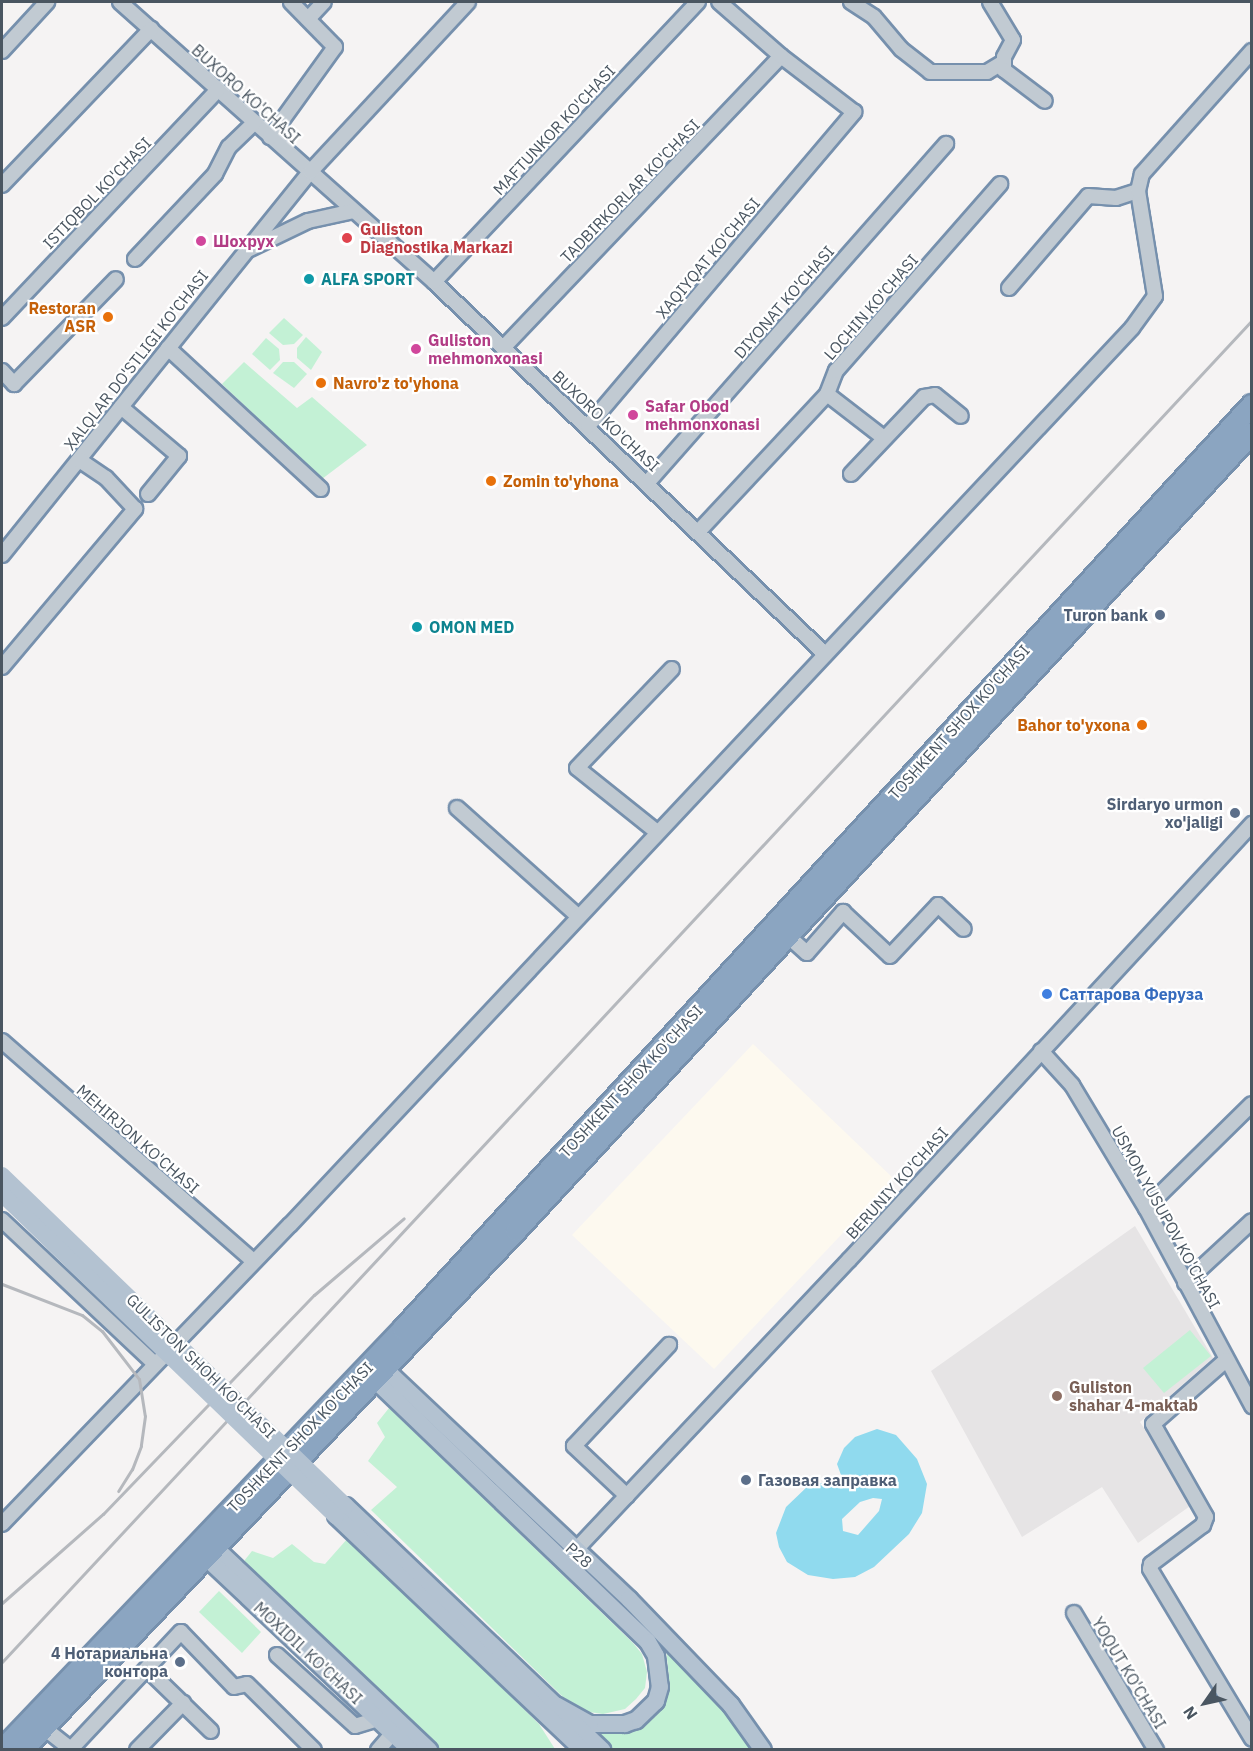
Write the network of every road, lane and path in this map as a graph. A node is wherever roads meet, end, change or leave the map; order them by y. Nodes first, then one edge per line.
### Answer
1 (47, 2) edge
2 (120, 2) edge
3 (291, 2) edge
4 (324, 2) edge
5 (468, 2) edge
6 (698, 2) edge
7 (719, 2) edge
8 (851, 2) edge
9 (990, 2) edge
10 (308, 19) junction
11 (151, 29) junction
12 (2, 51) edge
13 (1251, 51) edge
14 (781, 56) junction
15 (1002, 63) junction
16 (217, 91) junction
17 (1045, 101) dead end
18 (254, 123) junction
19 (270, 137) junction
20 (946, 144) dead end
21 (309, 172) junction
22 (1000, 184) dead end
23 (2, 185) edge
24 (1138, 191) junction
25 (353, 211) junction
26 (240, 255) junction
27 (135, 259) dead end
28 (116, 279) dead end
29 (434, 282) junction
30 (1009, 288) dead end
31 (2, 318) edge
32 (168, 348) junction
33 (503, 348) junction
34 (2, 371) edge
35 (827, 394) junction
36 (1251, 405) edge
37 (121, 407) junction
38 (961, 416) dead end
39 (588, 426) junction
40 (1251, 433) edge
41 (884, 438) junction
42 (79, 460) junction
43 (851, 474) dead end
44 (648, 482) junction
45 (321, 489) dead end
46 (148, 494) dead end
47 (698, 532) junction
48 (2, 555) edge
49 (824, 653) junction
50 (2, 667) edge
51 (672, 669) dead end
52 (457, 808) dead end
53 (1250, 827) edge
54 (657, 832) junction
55 (578, 916) junction
56 (964, 929) dead end
57 (789, 937) junction
58 (2, 1041) edge
59 (1041, 1051) junction
60 (1251, 1104) edge
61 (2, 1175) edge
62 (544, 1187) junction
63 (2, 1194) edge
64 (1146, 1208) junction
65 (2, 1220) edge
66 (1251, 1221) edge
67 (253, 1261) junction
68 (1185, 1283) junction
69 (669, 1345) dead end
70 (1226, 1360) junction
71 (155, 1364) junction
72 (380, 1374) junction
73 (1251, 1406) edge
74 (627, 1496) junction
75 (341, 1511) junction
76 (2, 1524) edge
77 (205, 1547) junction
78 (569, 1556) junction
79 (1074, 1613) dead end
80 (278, 1654) dead end
81 (147, 1669) junction
82 (329, 1673) junction
83 (316, 1690) junction
84 (183, 1703) junction
85 (552, 1711) junction
86 (378, 1719) junction
87 (44, 1728) junction
88 (211, 1731) dead end
89 (393, 1733) junction
90 (1251, 1739) edge
91 (17, 1745) edge
92 (71, 1749) edge
93 (137, 1749) edge
94 (314, 1749) edge
95 (378, 1749) edge
96 (410, 1749) edge
97 (429, 1749) edge
98 (568, 1749) edge
99 (583, 1749) edge
100 (602, 1749) edge
101 (763, 1749) edge
102 (1156, 1749) edge

1 - 12 street
2 - 11 street, BUXORO KO'CHASI
3 - 10 street
4 - 10 street
5 - 21 street, XALQLAR DO'STLIGI KO'CHASI
6 - 29 street, MAFTUNKOR KO'CHASI
7 - 14 street
8 - 15 street
9 - 15 street
10 - 19 street
11 - 16 street, BUXORO KO'CHASI
11 - 23 street
13 - 24 street
14 - 33 street, TADBIRKORLAR KO'CHASI
14 - 39 street, XAQIYQAT KO'CHASI
15 - 17 street
16 - 18 street, BUXORO KO'CHASI
16 - 31 street, ISTIQBOL KO'CHASI
18 - 19 street, BUXORO KO'CHASI
18 - 27 street
19 - 21 street, BUXORO KO'CHASI
20 - 44 street, DIYONAT KO'CHASI
21 - 25 street, BUXORO KO'CHASI
21 - 26 street, XALQLAR DO'STLIGI KO'CHASI
22 - 35 street, LOCHIN KO'CHASI
24 - 30 street
24 - 49 street
25 - 26 street
25 - 29 street, BUXORO KO'CHASI
26 - 32 street, XALQLAR DO'STLIGI KO'CHASI
28 - 34 street
29 - 33 street, BUXORO KO'CHASI
32 - 37 street, XALQLAR DO'STLIGI KO'CHASI
32 - 45 street
33 - 39 street, BUXORO KO'CHASI
35 - 41 street
35 - 47 street, LOCHIN KO'CHASI
36 - 62 highway, TOSHKENT SHOX KO'CHASI
37 - 42 street, XALQLAR DO'STLIGI KO'CHASI
37 - 46 street
38 - 41 street
39 - 44 street, BUXORO KO'CHASI
40 - 57 highway, TOSHKENT SHOX KO'CHASI
41 - 43 street
42 - 48 street, XALQLAR DO'STLIGI KO'CHASI
42 - 50 street
44 - 47 street, BUXORO KO'CHASI
47 - 49 street, BUXORO KO'CHASI
49 - 54 street
51 - 54 street
52 - 55 street
53 - 59 street, BERUNIY KO'CHASI
54 - 55 street
55 - 67 street
56 - 57 street
57 - 62 highway, TOSHKENT SHOX KO'CHASI
58 - 67 street, MEHIRJON KO'CHASI
59 - 64 street, USMON YUSUPOV KO'CHASI
59 - 74 street, BERUNIY KO'CHASI
60 - 64 street
61 - 75 main road, GULISTON SHOH KO'CHASI, bridge
62 - 72 highway, TOSHKENT SHOX KO'CHASI
62 - 77 highway, TOSHKENT SHOX KO'CHASI
63 - 75 main road, GULISTON SHOH KO'CHASI, bridge
64 - 68 street, USMON YUSUPOV KO'CHASI
65 - 71 street
66 - 68 street
67 - 71 street
68 - 70 street, USMON YUSUPOV KO'CHASI
69 - 74 street
70 - 73 street, USMON YUSUPOV KO'CHASI
70 - 90 street
71 - 76 street
72 - 77 highway, TOSHKENT SHOX KO'CHASI
72 - 78 main road, Р28
74 - 78 street, BERUNIY KO'CHASI
75 - 85 main road, GULISTON SHOH KO'CHASI
77 - 82 main road, MOXIDIL KO'CHASI
77 - 87 highway, TOSHKENT SHOX KO'CHASI
77 - 91 highway, TOSHKENT SHOX KO'CHASI
77 - 97 main road
78 - 85 main road, GULISTON SHOH KO'CHASI
78 - 101 main road, Р28
79 - 102 street, YOQUT KO'CHASI
80 - 83 street
81 - 84 street
81 - 92 street
81 - 94 street
82 - 83 street
82 - 86 main road, MOXIDIL KO'CHASI
83 - 86 street
84 - 88 street
84 - 93 street
85 - 98 main road, GULISTON SHOH KO'CHASI
85 - 99 main road, GULISTON SHOH KO'CHASI
85 - 100 main road, GULISTON SHOH KO'CHASI
86 - 89 main road, MOXIDIL KO'CHASI
87 - 91 highway, TOSHKENT SHOX KO'CHASI
87 - 92 street
89 - 95 street
89 - 96 main road, MOXIDIL KO'CHASI

